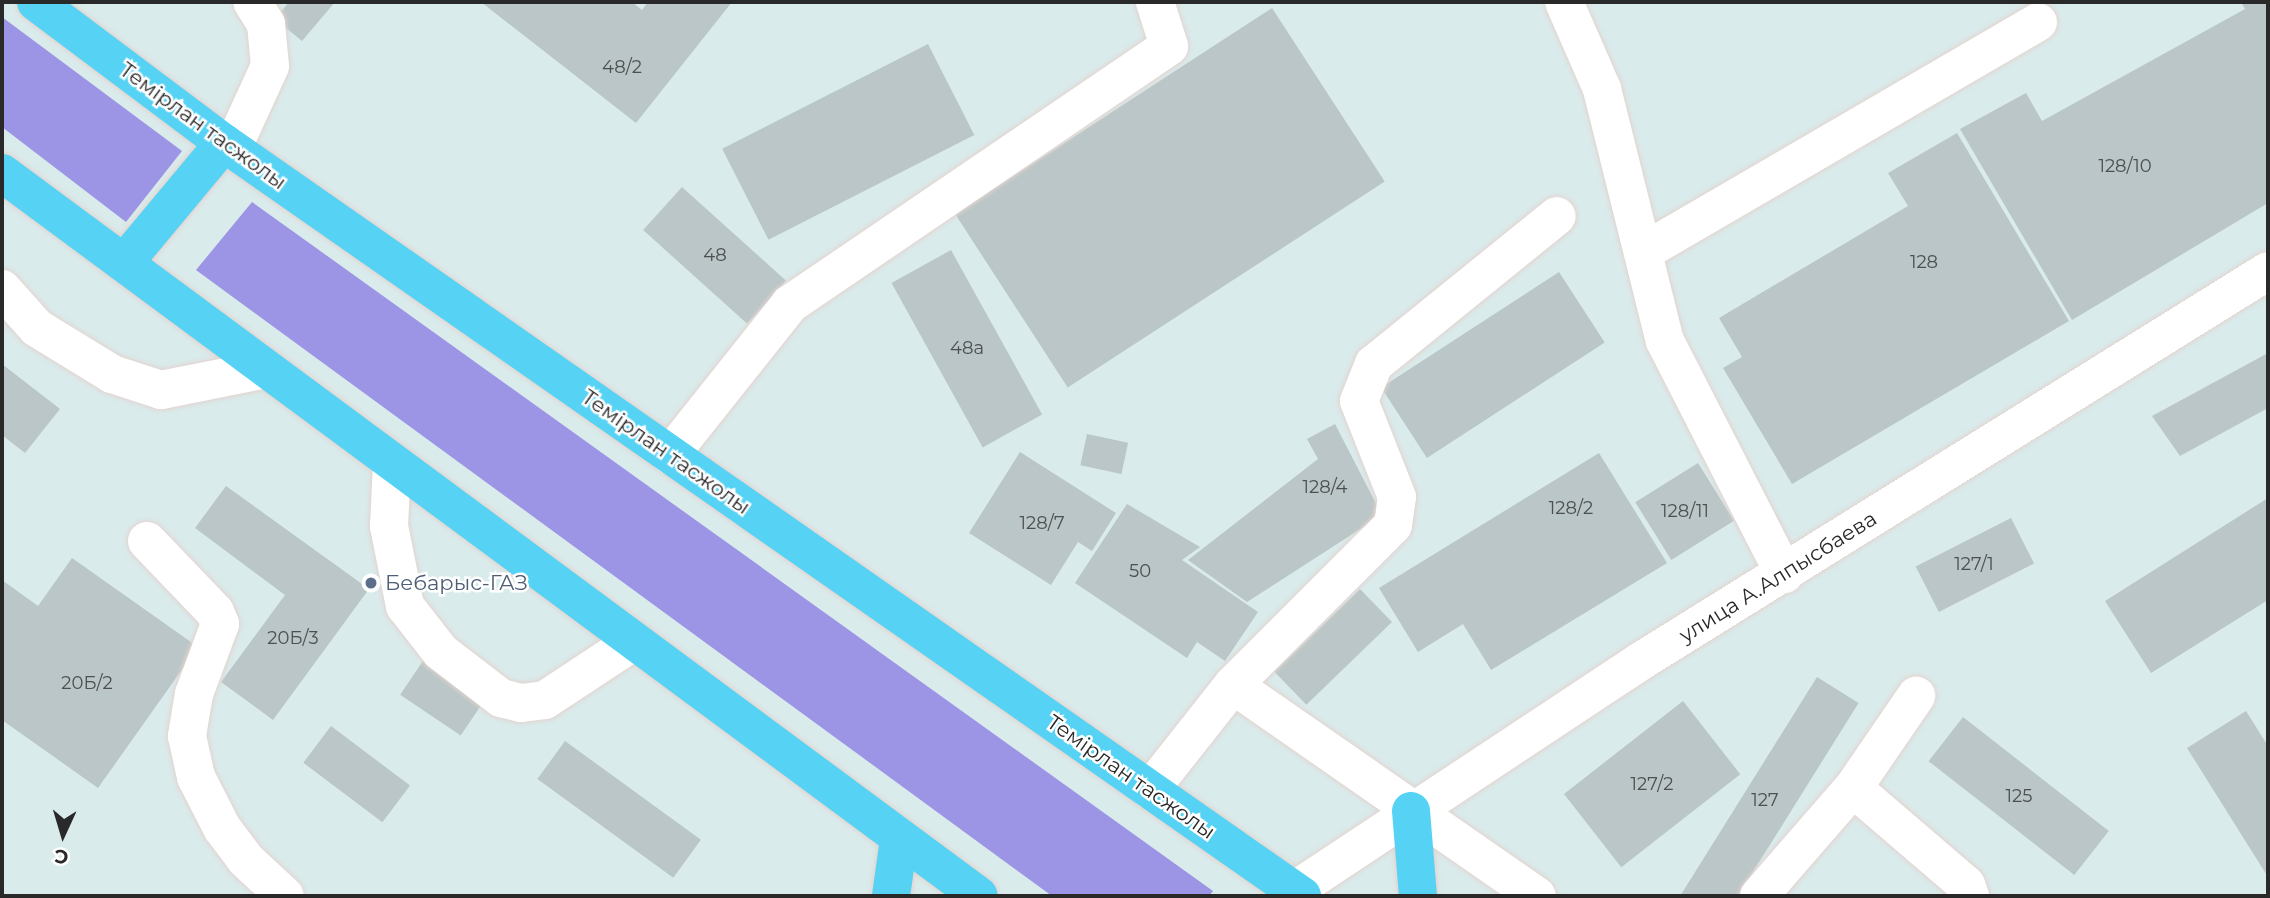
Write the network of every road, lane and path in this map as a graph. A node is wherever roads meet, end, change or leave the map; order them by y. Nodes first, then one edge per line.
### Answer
1 (36, 2) edge
2 (252, 2) edge
3 (1155, 2) edge
4 (1564, 2) edge
5 (2038, 22) dead end
6 (228, 146) junction
7 (2, 173) edge
8 (1557, 216) dead end
9 (1643, 252) junction
10 (124, 263) junction
11 (2268, 271) edge
12 (2, 289) edge
13 (266, 369) junction
14 (670, 455) junction
15 (392, 463) junction
16 (147, 541) dead end
17 (1784, 573) junction
18 (633, 642) junction
19 (1233, 685) junction
20 (1916, 696) dead end
21 (1853, 788) junction
22 (1150, 790) junction
23 (1414, 810) junction
24 (899, 839) junction
25 (1293, 894) edge
26 (285, 896) edge
27 (891, 896) edge
28 (979, 896) edge
29 (1418, 896) edge
30 (1537, 896) edge
31 (1759, 896) edge
32 (1970, 896) edge

1 - 6 main road, Темірлан тасжолы
2 - 6 street
3 - 14 street
4 - 9 street
5 - 9 street
6 - 10 main road
6 - 14 main road, Темірлан тасжолы
7 - 10 main road
8 - 19 street
9 - 17 street
10 - 13 main road
11 - 17 street, улица А.Алпысбаева
12 - 13 street
13 - 15 main road
14 - 22 main road, Темірлан тасжолы
15 - 18 main road
15 - 18 street
16 - 26 street
17 - 23 street, улица А.Алпысбаева
18 - 24 main road
19 - 22 street
19 - 23 street
20 - 21 street
21 - 31 street
21 - 32 street
22 - 25 main road, Темірлан тасжолы
23 - 25 street, улица А.Алпысбаева
23 - 29 main road
23 - 30 street
24 - 27 main road
24 - 28 main road

